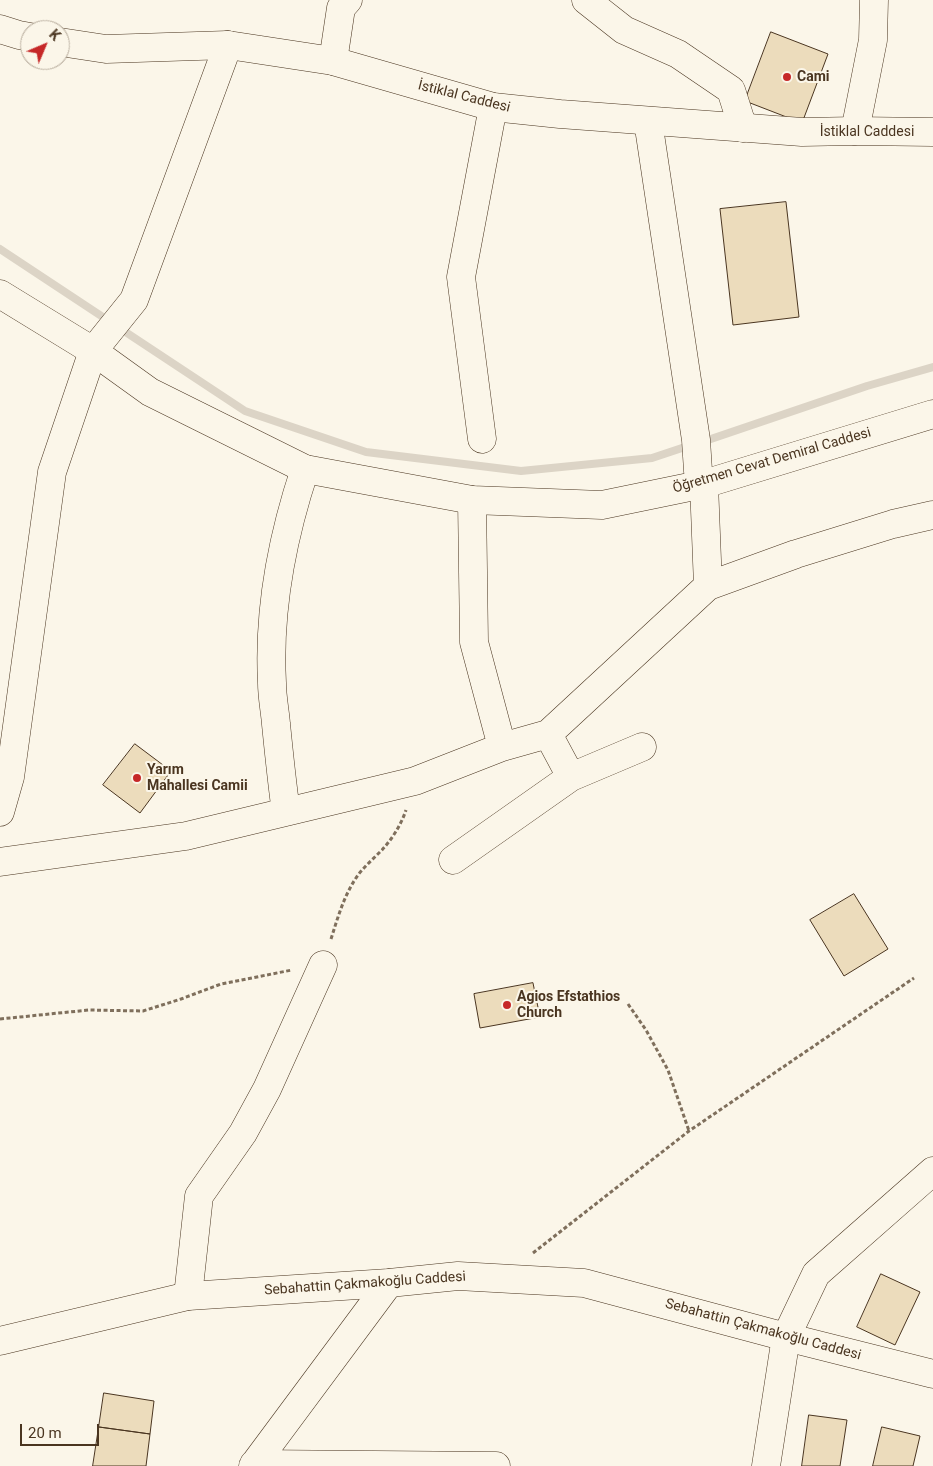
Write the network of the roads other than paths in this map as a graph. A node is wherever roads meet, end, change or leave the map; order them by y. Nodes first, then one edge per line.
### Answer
1 (348, 0) edge
2 (586, 0) edge
3 (874, 0) edge
4 (0, 29) edge
5 (20, 35) edge
6 (70, 44) edge
7 (228, 45) junction
8 (333, 61) junction
9 (493, 107) junction
10 (648, 121) junction
11 (743, 128) junction
12 (855, 131) junction
13 (933, 132) edge
14 (0, 294) edge
15 (93, 351) junction
16 (933, 414) edge
17 (482, 439) dead end
18 (305, 469) junction
19 (701, 477) junction
20 (472, 500) junction
21 (933, 515) edge
22 (708, 586) junction
23 (548, 734) junction
24 (502, 747) junction
25 (642, 747) dead end
26 (571, 777) junction
27 (0, 812) edge
28 (286, 812) junction
29 (452, 860) dead end
30 (0, 862) edge
31 (323, 965) road end
32 (933, 1172) edge
33 (389, 1283) junction
34 (188, 1296) junction
35 (786, 1337) junction
36 (0, 1342) edge
37 (933, 1374) edge
38 (254, 1465) edge
39 (496, 1466) edge
40 (766, 1466) edge

1 - 8 street
2 - 11 street
3 - 12 street
4 - 5 street
6 - 7 street, İstiklal Caddesi
7 - 8 street, İstiklal Caddesi
7 - 15 street
8 - 9 street, İstiklal Caddesi
9 - 10 street, İstiklal Caddesi
9 - 17 street
10 - 11 street, İstiklal Caddesi
10 - 19 street
11 - 12 street, İstiklal Caddesi
12 - 13 street, İstiklal Caddesi
14 - 15 street, Öğretmen Cevat Demiral Caddesi
15 - 18 street, Öğretmen Cevat Demiral Caddesi
15 - 27 street
16 - 19 street, Öğretmen Cevat Demiral Caddesi
18 - 20 street, Öğretmen Cevat Demiral Caddesi
18 - 28 street
19 - 20 street, Öğretmen Cevat Demiral Caddesi
19 - 22 street
20 - 24 street
21 - 22 street
22 - 23 street
23 - 24 street
23 - 26 street
24 - 28 street
25 - 26 street
26 - 29 street
28 - 30 street
31 - 34 street
32 - 35 street
33 - 34 street, Sebahattin Çakmakoğlu Caddesi
33 - 35 street, Sebahattin Çakmakoğlu Caddesi
33 - 38 street
34 - 36 street, Sebahattin Çakmakoğlu Caddesi
35 - 37 street, Sebahattin Çakmakoğlu Caddesi
35 - 40 street
38 - 39 street

